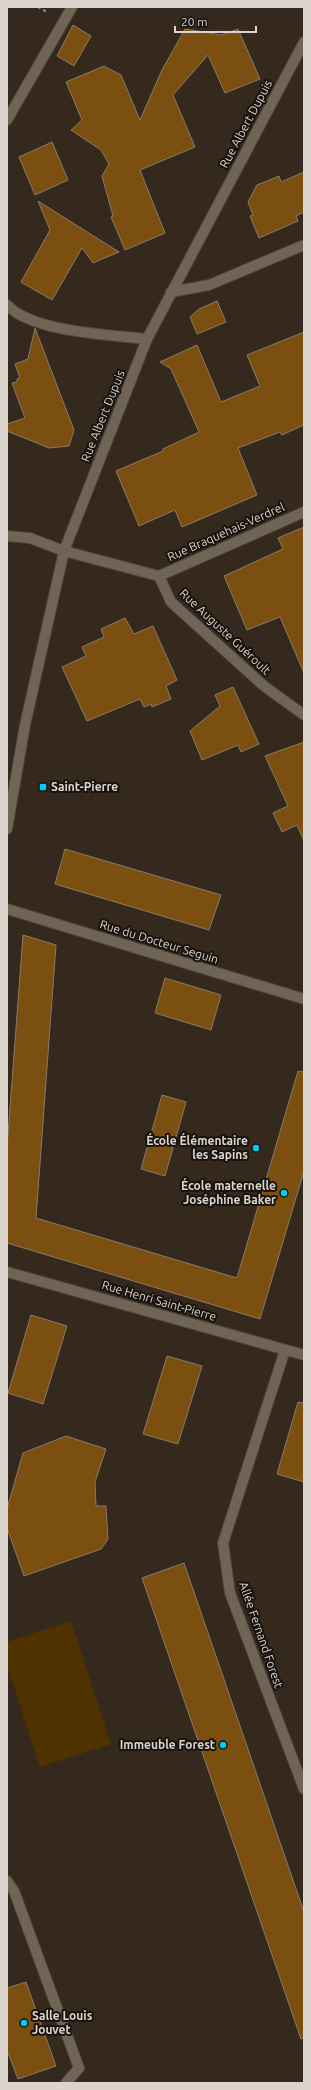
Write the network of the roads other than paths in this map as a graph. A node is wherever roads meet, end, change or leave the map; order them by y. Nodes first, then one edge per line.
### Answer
1 (72, 7) edge
2 (304, 42) edge
3 (7, 120) edge
4 (304, 245) edge
5 (171, 292) junction
6 (7, 305) edge
7 (147, 339) junction
8 (304, 512) edge
9 (7, 536) edge
10 (64, 551) junction
11 (158, 576) junction
12 (304, 715) edge
13 (7, 829) edge
14 (7, 909) edge
15 (304, 999) edge
16 (7, 1272) edge
17 (285, 1350) junction
18 (304, 1355) edge
19 (304, 1789) edge
20 (7, 1881) edge
21 (66, 2083) edge

1 - 3 street
2 - 5 street, Rue Albert Dupuis
4 - 5 street
5 - 7 street, Rue Albert Dupuis
6 - 7 street
7 - 10 street, Rue Albert Dupuis
8 - 11 street, Rue Braquehais-Verdrel
9 - 10 street
10 - 11 street
10 - 13 street, Rue Albert Dupuis
11 - 12 street, Rue Auguste Guéroult
14 - 15 street, Rue du Docteur Seguin
16 - 17 street, Rue Henri Saint-Pierre
17 - 18 street, Rue Henri Saint-Pierre
17 - 19 street, Allée Fernand Forest
20 - 21 street

